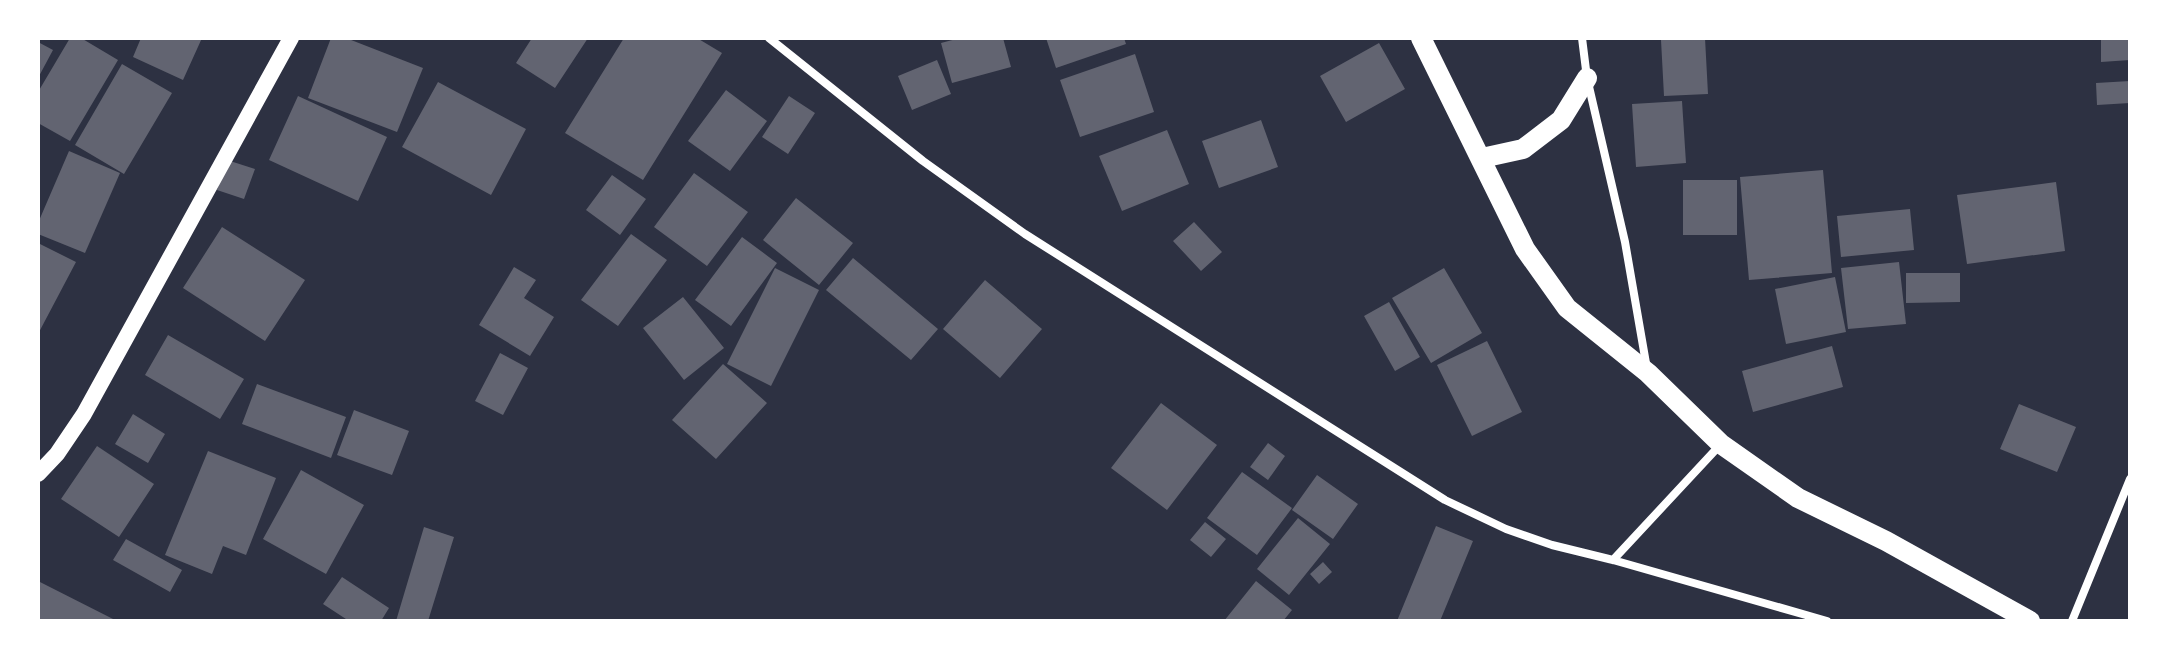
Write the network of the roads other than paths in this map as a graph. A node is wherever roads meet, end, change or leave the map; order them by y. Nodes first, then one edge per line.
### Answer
1 (291, 38) edge
2 (769, 38) edge
3 (1421, 38) edge
4 (1582, 38) edge
5 (1587, 78) junction
6 (1482, 158) junction
7 (1648, 373) junction
8 (1721, 444) junction
9 (38, 474) edge
10 (2130, 479) edge
11 (1613, 560) junction
12 (1827, 621) edge
13 (2030, 621) edge
14 (2072, 621) edge

1 - 9 main road
2 - 11 street
3 - 6 main road
4 - 5 street
5 - 6 main road
5 - 7 street
6 - 7 main road
7 - 8 main road
8 - 11 street
8 - 13 main road
10 - 14 street
11 - 12 street

